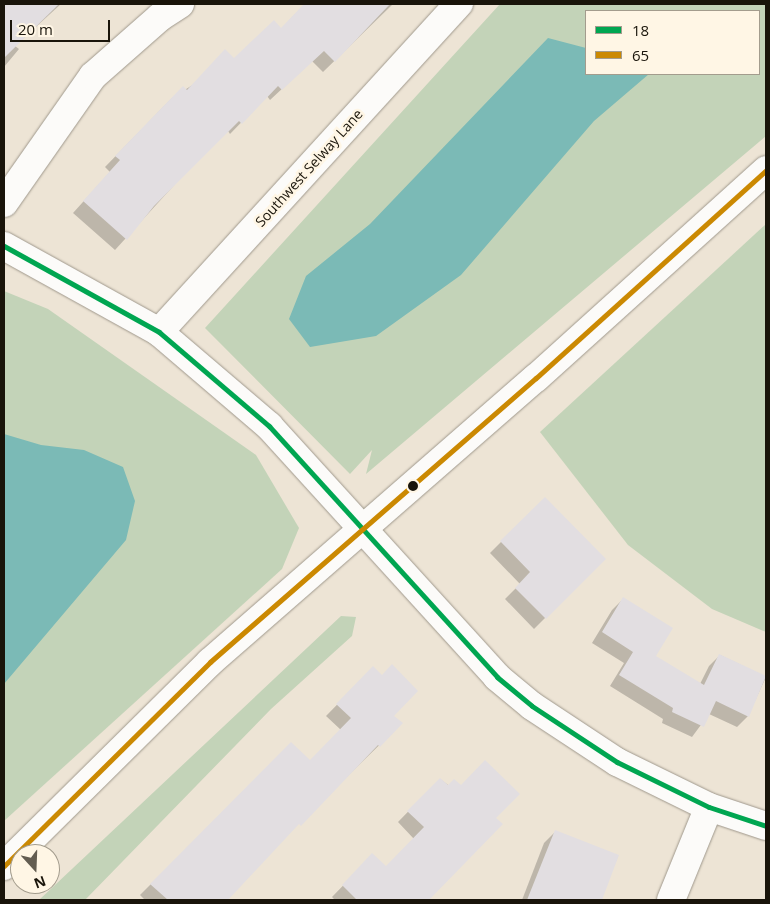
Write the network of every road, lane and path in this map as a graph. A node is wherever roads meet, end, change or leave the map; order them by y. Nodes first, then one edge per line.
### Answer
1 (180, 4) edge
2 (459, 4) edge
3 (766, 170) edge
4 (4, 203) edge
5 (4, 246) edge
6 (159, 332) junction
7 (362, 531) junction
8 (709, 807) junction
9 (766, 826) edge
10 (4, 866) edge
11 (671, 900) edge

1 - 4 street
2 - 6 street, Southwest Selway Lane
3 - 7 street
5 - 6 street
6 - 7 street
7 - 8 street
7 - 10 street
8 - 9 street
8 - 11 street

